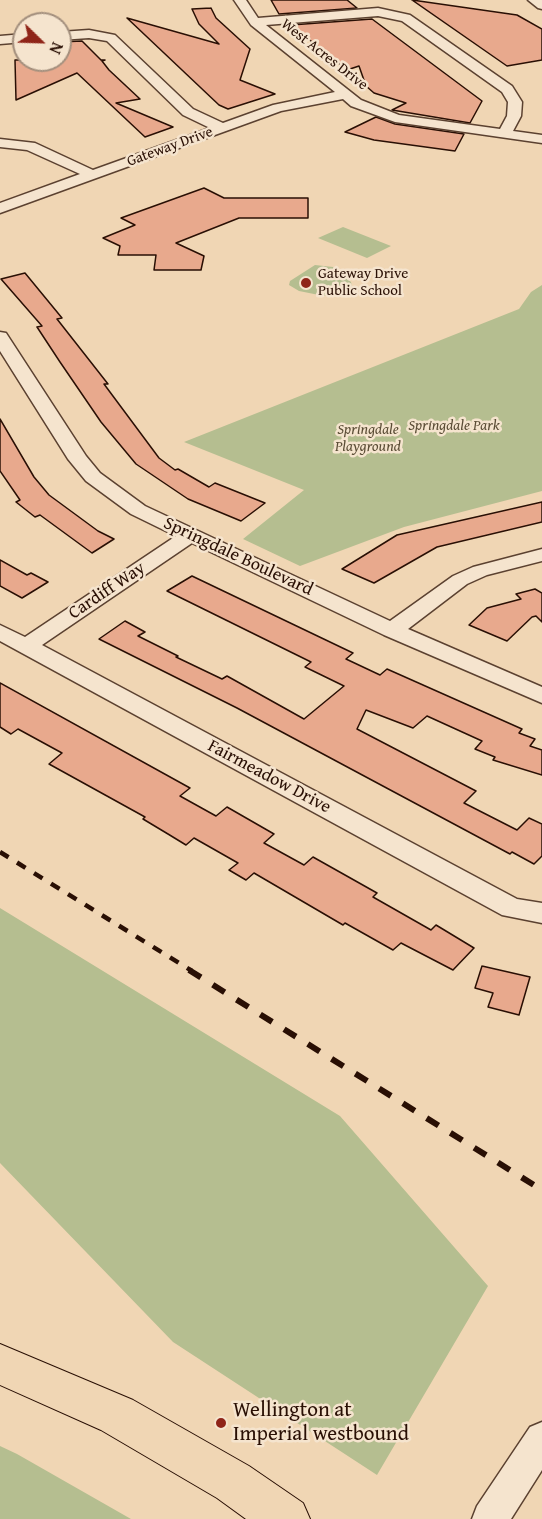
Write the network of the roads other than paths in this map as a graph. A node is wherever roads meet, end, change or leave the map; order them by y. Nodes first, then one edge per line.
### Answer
1 (240, 0) edge
2 (534, 0) edge
3 (542, 5) edge
4 (255, 22) junction
5 (72, 35) edge
6 (342, 95) junction
7 (222, 128) junction
8 (505, 133) junction
9 (542, 139) edge
10 (0, 142) edge
11 (93, 175) junction
12 (0, 208) edge
13 (0, 337) edge
14 (189, 536) junction
15 (542, 555) edge
16 (392, 630) junction
17 (0, 632) edge
18 (26, 646) junction
19 (542, 696) edge
20 (542, 913) edge
21 (0, 1364) edge
22 (542, 1439) edge
23 (286, 1519) edge
24 (490, 1519) edge

1 - 4 street, West Acres Drive
2 - 3 street
4 - 6 street, West Acres Drive
4 - 8 street
5 - 7 street
6 - 7 street, Gateway Drive
6 - 8 street, West Acres Drive
7 - 11 street, Gateway Drive
8 - 9 street, West Acres Drive
10 - 11 street
11 - 12 street, Gateway Drive
13 - 14 street, Springdale Boulevard
14 - 16 street, Springdale Boulevard
14 - 18 street, Cardiff Way
15 - 16 street
16 - 19 street, Springdale Boulevard
17 - 18 street, Fairmeadow Drive
18 - 20 street, Fairmeadow Drive
21 - 23 main road
22 - 24 street

